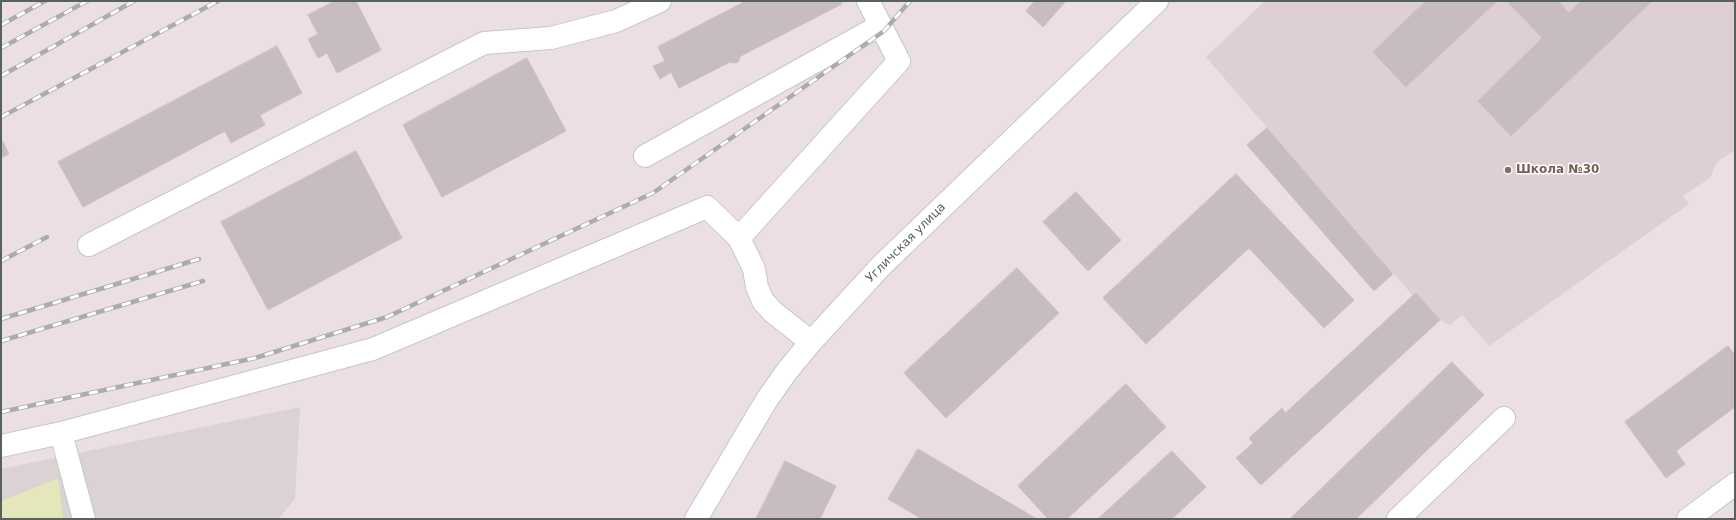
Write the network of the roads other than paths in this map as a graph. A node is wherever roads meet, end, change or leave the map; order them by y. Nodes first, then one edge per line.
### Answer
1 (660, 1) edge
2 (868, 1) edge
3 (1157, 1) edge
4 (881, 25) junction
5 (645, 156) dead end
6 (738, 238) junction
7 (89, 245) dead end
8 (811, 342) junction
9 (1504, 418) dead end
10 (61, 433) junction
11 (1, 446) edge
12 (1735, 484) edge
13 (84, 519) edge
14 (696, 519) edge
15 (1398, 519) edge
16 (1688, 519) edge

1 - 7 street
2 - 4 street
3 - 8 street, Угличская улица
4 - 5 street
4 - 6 street
6 - 8 street
6 - 10 street
8 - 14 street, Угличская улица
9 - 15 street
10 - 11 street
10 - 13 street
12 - 16 street

